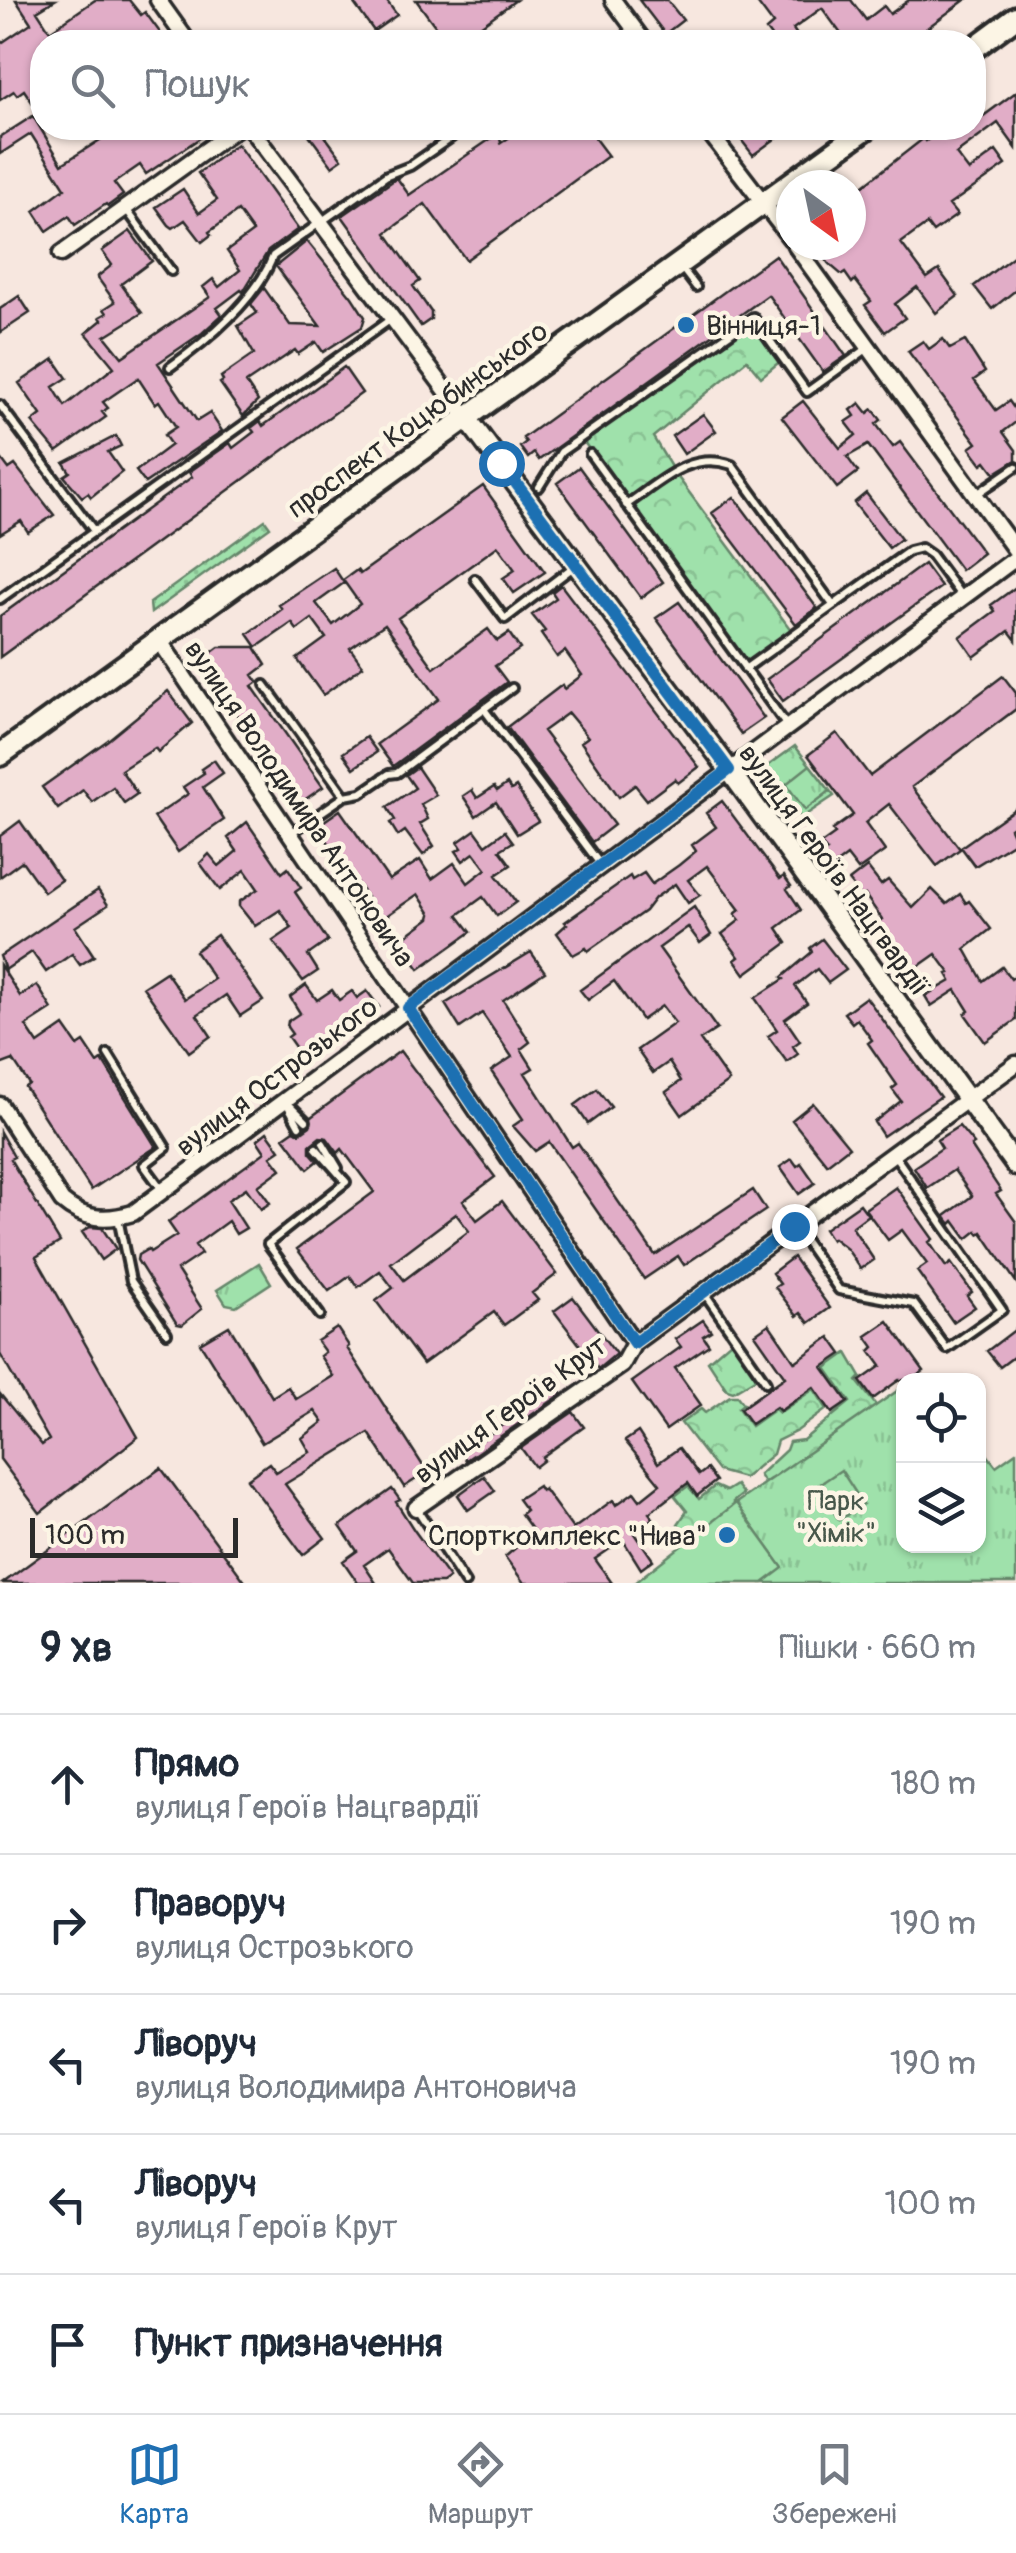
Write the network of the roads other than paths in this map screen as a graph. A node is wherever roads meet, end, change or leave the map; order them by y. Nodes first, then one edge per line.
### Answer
1 (158, 0) edge
2 (613, 0) edge
3 (1016, 17) edge
4 (179, 30) edge
5 (635, 30) edge
6 (986, 39) edge
7 (220, 140) edge
8 (259, 140) edge
9 (448, 140) edge
10 (715, 140) edge
11 (851, 140) edge
12 (763, 204) junction
13 (125, 208) junction
14 (776, 220) edge
15 (318, 222) junction
16 (61, 254) dead end
17 (806, 260) edge
18 (679, 264) junction
19 (171, 271) dead end
20 (696, 287) dead end
21 (392, 318) junction
22 (869, 347) junction
23 (170, 367) dead end
24 (0, 404) edge
25 (466, 417) junction
26 (590, 454) dead end
27 (1016, 467) edge
28 (538, 487) dead end
29 (976, 495) junction
30 (626, 504) junction
31 (94, 531) junction
32 (1016, 554) edge
33 (578, 564) junction
34 (475, 579) dead end
35 (963, 598) junction
36 (0, 599) edge
37 (834, 605) junction
38 (159, 640) junction
39 (746, 669) junction
40 (266, 686) dead end
41 (512, 688) dead end
42 (484, 708) junction
43 (787, 728) junction
44 (0, 754) edge
45 (729, 770) junction
46 (345, 796) junction
47 (290, 834) junction
48 (601, 865) junction
49 (408, 1008) junction
50 (108, 1054) dead end
51 (1016, 1064) edge
52 (967, 1100) junction
53 (286, 1101) junction
54 (0, 1105) edge
55 (302, 1123) dead end
56 (6, 1126) edge
57 (320, 1146) dead end
58 (895, 1155) junction
59 (1016, 1166) edge
60 (163, 1192) junction
61 (118, 1218) junction
62 (794, 1226) junction
63 (704, 1293) junction
64 (320, 1315) dead end
65 (167, 1332) dead end
66 (634, 1343) junction
67 (766, 1382) dead end
68 (416, 1508) joint
69 (466, 1583) edge

1 - 4 street
2 - 5 street
3 - 6 main road
7 - 13 street
8 - 15 street, вулиця Героїв Нацгвардії
9 - 15 lane
10 - 12 street
11 - 12 main road, проспект Коцюбинського
12 - 14 street
12 - 18 main road, проспект Коцюбинського
13 - 16 street
13 - 19 lane
15 - 21 street, вулиця Героїв Нацгвардії
15 - 23 lane
17 - 22 street
18 - 20 lane
18 - 25 main road, проспект Коцюбинського
21 - 25 street, вулиця Героїв Нацгвардії
21 - 31 lane
22 - 28 lane
22 - 29 street
24 - 31 lane
25 - 33 street, вулиця Героїв Нацгвардії
25 - 38 main road, проспект Коцюбинського
26 - 30 lane
27 - 29 lane
29 - 32 street
30 - 37 lane
30 - 39 lane
31 - 36 lane
32 - 35 street, вулиця Острозького
33 - 34 lane
33 - 45 street, вулиця Героїв Нацгвардії
35 - 37 lane
35 - 43 street, вулиця Острозького
37 - 39 lane
38 - 44 main road, проспект Коцюбинського
38 - 47 street, вулиця Володимира Антоновича
39 - 43 lane
40 - 46 lane
41 - 42 lane
42 - 46 lane
42 - 48 lane
43 - 45 street, вулиця Острозького
45 - 48 street, вулиця Острозького
45 - 52 street, вулиця Героїв Нацгвардії
46 - 47 lane
47 - 49 street, вулиця Володимира Антоновича
48 - 49 street, вулиця Острозького
49 - 53 street, вулиця Острозького
49 - 66 street, вулиця Володимира Антоновича
50 - 60 lane
51 - 52 street, вулиця Героїв Крут
52 - 58 street, вулиця Героїв Крут
52 - 59 street, вулиця Героїв Нацгвардії
53 - 55 lane
53 - 60 street, вулиця Острозького
54 - 56 street
56 - 61 street
57 - 64 lane
58 - 62 street, вулиця Героїв Крут
58 - 62 lane
60 - 61 street, вулиця Острозького
61 - 65 lane
62 - 63 street, вулиця Героїв Крут
63 - 66 street, вулиця Героїв Крут
63 - 67 lane
66 - 68 street, вулиця Героїв Крут
68 - 69 lane

